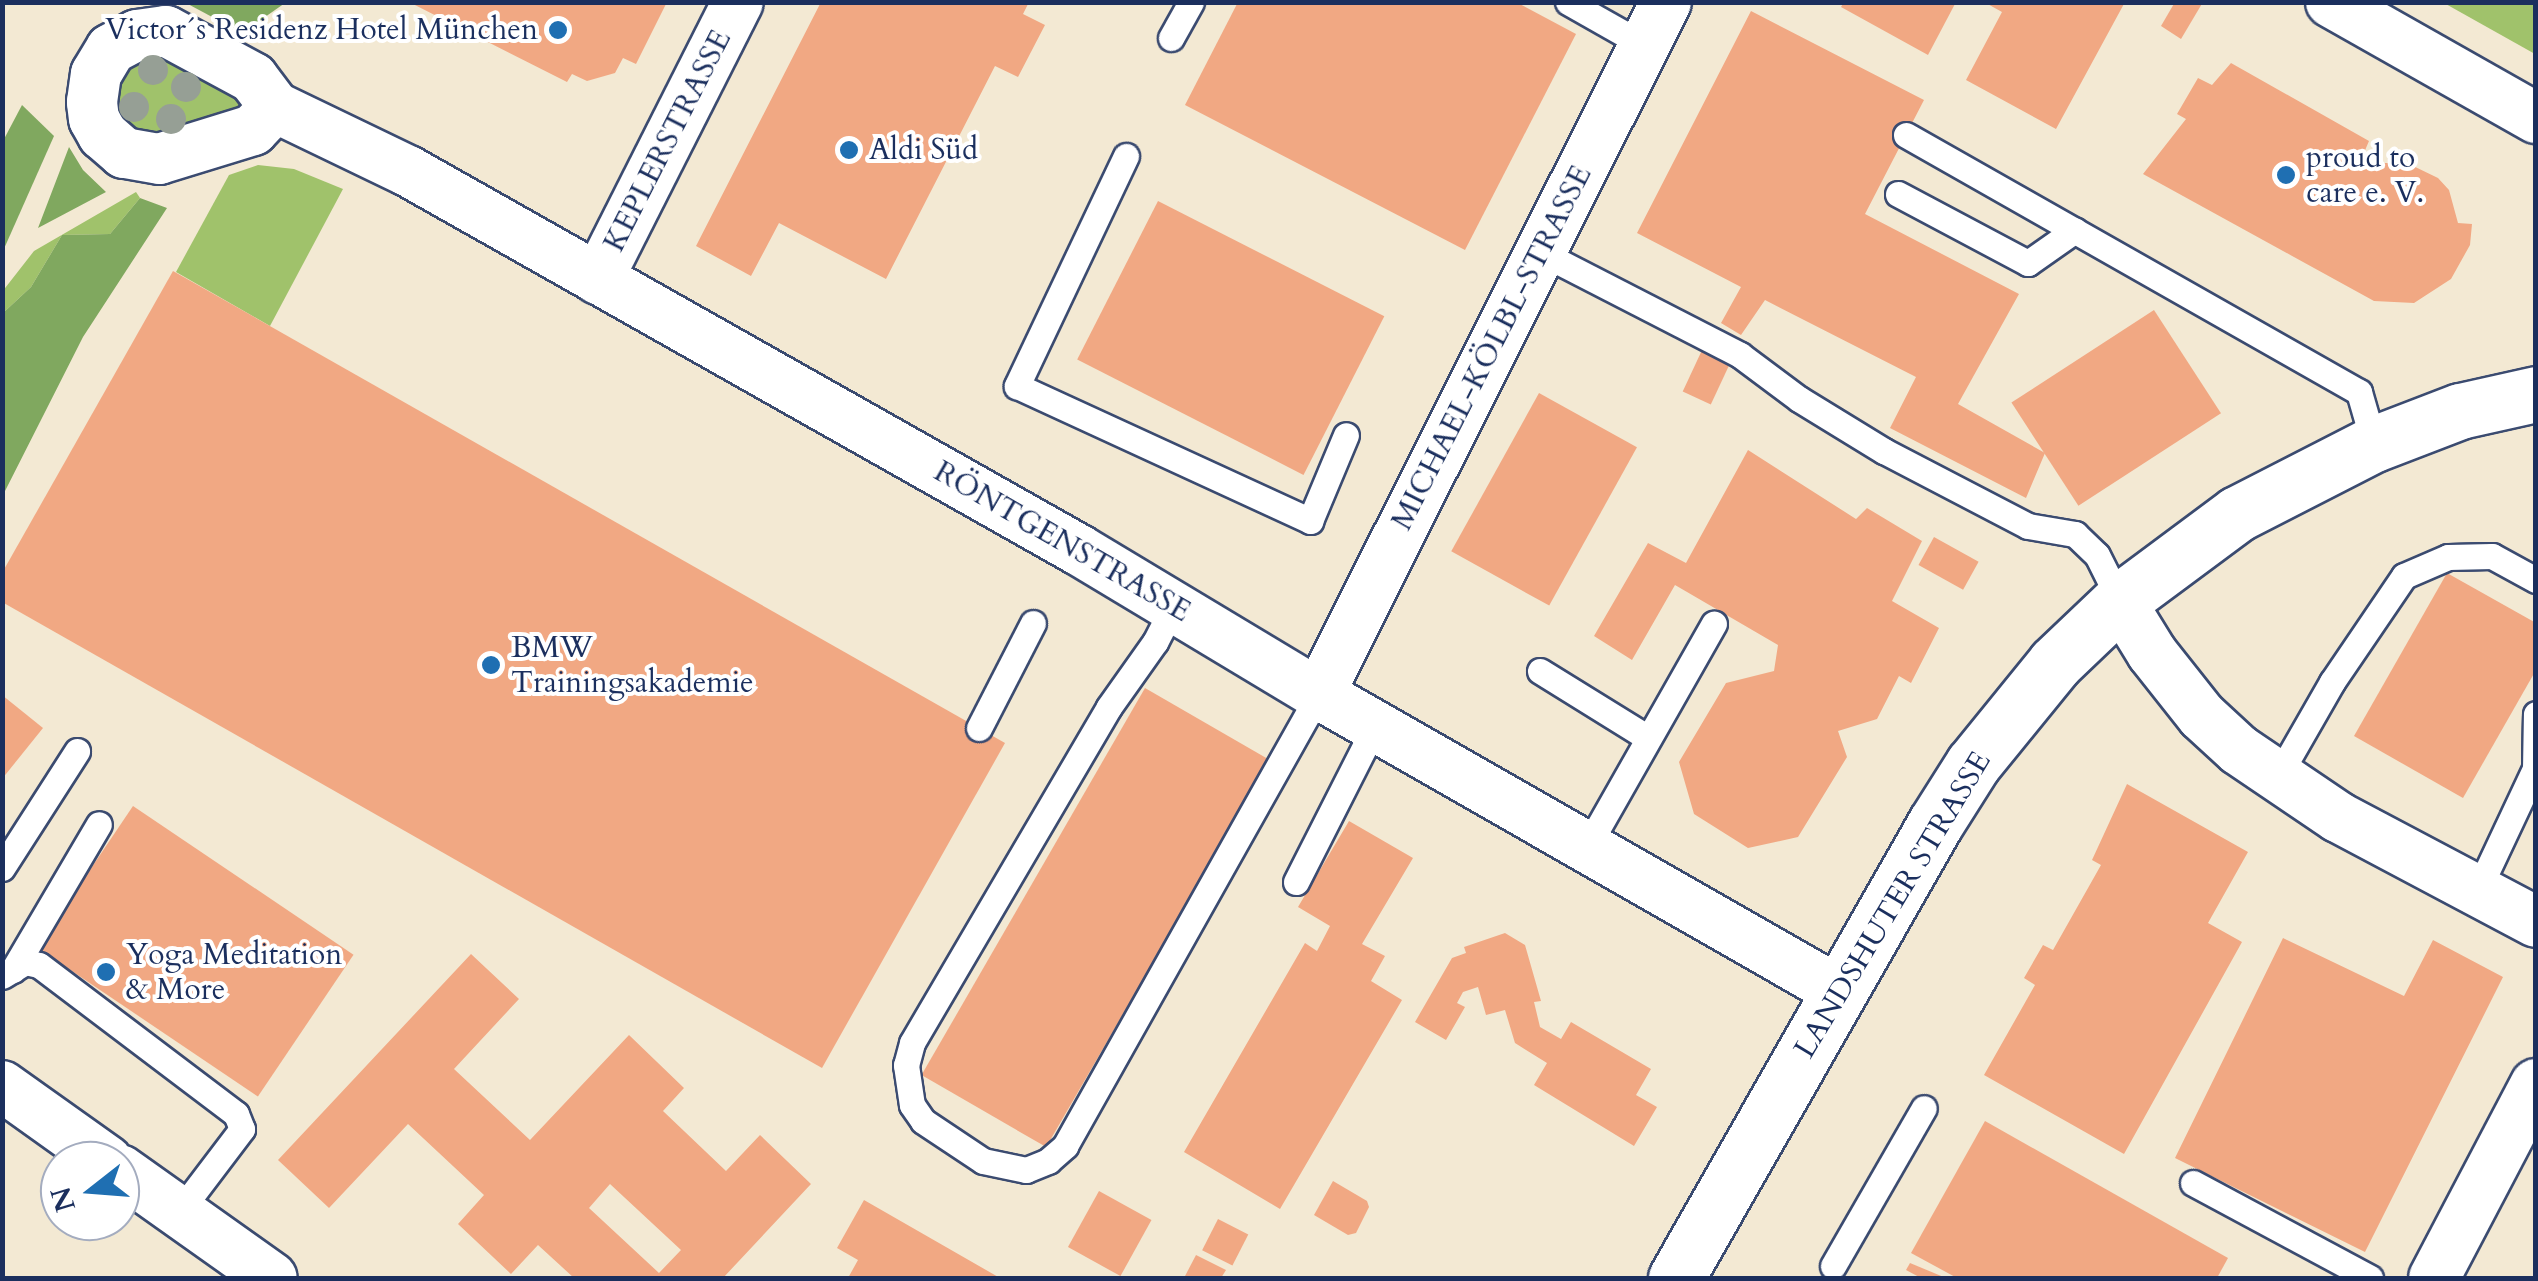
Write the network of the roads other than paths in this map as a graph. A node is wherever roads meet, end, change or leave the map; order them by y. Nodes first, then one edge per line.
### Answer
1 (738, 2) edge
2 (1191, 2) edge
3 (1568, 2) edge
4 (2331, 2) edge
5 (1655, 24) edge
6 (1171, 38) dead end
7 (275, 107) dead end
8 (2536, 118) edge
9 (1906, 135) dead end
10 (1126, 156) dead end
11 (1898, 194) dead end
12 (2075, 230) junction
13 (1540, 252) junction
14 (598, 279) junction
15 (2536, 394) edge
16 (1346, 435) dead end
17 (2374, 444) junction
18 (2536, 580) edge
19 (2120, 601) junction
20 (1174, 606) junction
21 (1033, 623) dead end
22 (1714, 623) dead end
23 (1540, 671) dead end
24 (1319, 694) junction
25 (2536, 714) edge
26 (1375, 726) junction
27 (980, 728) dead end
28 (1648, 738) junction
29 (77, 750) dead end
30 (2535, 769) edge
31 (2277, 778) junction
32 (99, 824) dead end
33 (1587, 847) junction
34 (2, 868) edge
35 (1296, 882) dead end
36 (2477, 892) junction
37 (2535, 920) edge
38 (8, 973) edge
39 (1840, 992) junction
40 (2536, 1084) edge
41 (2, 1086) edge
42 (1924, 1108) dead end
43 (80, 1141) edge
44 (2193, 1183) dead end
45 (140, 1184) edge
46 (179, 1212) junction
47 (1833, 1266) dead end
48 (272, 1278) edge
49 (1676, 1278) edge
50 (2370, 1278) edge
51 (2434, 1278) edge

1 - 14 street, KEPLERSTRASSE
2 - 6 lane
3 - 5 lane
4 - 8 street
5 - 13 street, MICHAEL-KÖLBL-STRASSE
7 - 14 street, RÖNTGENSTRASSE
9 - 12 lane
10 - 16 lane
11 - 12 lane
12 - 17 lane
13 - 19 lane
13 - 24 street, MICHAEL-KÖLBL-STRASSE
14 - 20 street, RÖNTGENSTRASSE
15 - 17 main road, LANDSHUTER STRASSE
17 - 19 main road, LANDSHUTER STRASSE
18 - 31 lane
19 - 31 street
19 - 39 main road, LANDSHUTER STRASSE
20 - 24 street, RÖNTGENSTRASSE
20 - 24 lane
21 - 27 lane
22 - 28 lane
23 - 28 lane
24 - 26 street, RÖNTGENSTRASSE
25 - 30 lane
26 - 33 street, RÖNTGENSTRASSE
26 - 35 lane
28 - 33 lane
29 - 34 lane
30 - 36 lane
31 - 36 street
32 - 38 lane
33 - 39 street, RÖNTGENSTRASSE
36 - 37 street
38 - 46 lane
39 - 49 main road, LANDSHUTER STRASSE
40 - 51 street
41 - 43 street
42 - 47 lane
44 - 50 lane
45 - 46 street
46 - 48 street

